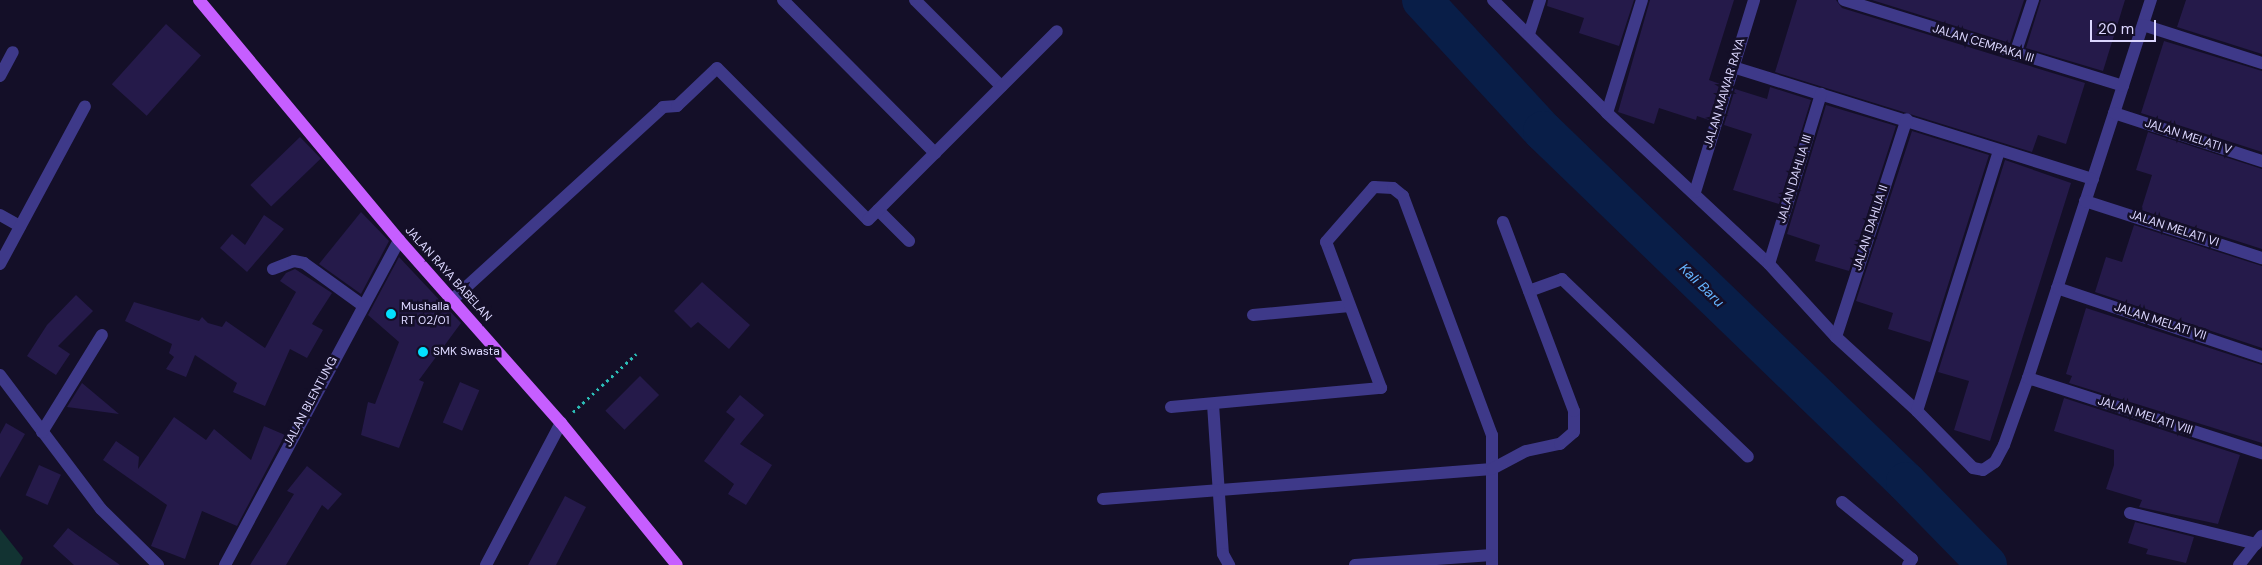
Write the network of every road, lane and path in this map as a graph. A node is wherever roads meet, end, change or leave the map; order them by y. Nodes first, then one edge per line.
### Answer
1 (199, 0) edge
2 (784, 0) edge
3 (915, 0) edge
4 (1493, 0) edge
5 (1540, 0) edge
6 (1642, 0) edge
7 (1754, 0) edge
8 (1844, 0) edge
9 (2032, 0) edge
10 (2151, 0) edge
11 (2143, 25) junction
12 (1057, 31) dead end
13 (1529, 34) junction
14 (13, 52) dead end
15 (2015, 54) junction
16 (2262, 63) edge
17 (1733, 67) junction
18 (0, 76) edge
19 (1001, 86) junction
20 (2123, 86) junction
21 (1821, 94) junction
22 (85, 106) dead end
23 (1607, 113) junction
24 (2114, 113) junction
25 (1907, 119) junction
26 (2000, 151) junction
27 (935, 152) junction
28 (2262, 160) edge
29 (2093, 179) junction
30 (1695, 189) junction
31 (2085, 201) junction
32 (878, 210) junction
33 (0, 214) edge
34 (1503, 222) dead end
35 (20, 226) junction
36 (399, 240) junction
37 (909, 241) dead end
38 (2262, 258) edge
39 (0, 264) edge
40 (1769, 264) junction
41 (273, 269) dead end
42 (2057, 288) junction
43 (1529, 291) junction
44 (452, 300) junction
45 (362, 305) junction
46 (1350, 306) junction
47 (1253, 315) dead end
48 (102, 335) dead end
49 (1836, 337) junction
50 (636, 354) dead end
51 (2262, 357) edge
52 (0, 375) edge
53 (2028, 378) junction
54 (1212, 404) junction
55 (1171, 407) dead end
56 (1917, 411) junction
57 (562, 423) junction
58 (42, 432) junction
59 (2262, 453) edge
60 (1748, 457) dead end
61 (1492, 469) junction
62 (1219, 490) junction
63 (1103, 499) dead end
64 (1842, 502) dead end
65 (2130, 513) dead end
66 (2259, 540) edge
67 (1492, 560) edge
68 (158, 565) edge
69 (225, 565) edge
70 (486, 565) edge
71 (677, 565) edge
72 (1229, 565) edge
73 (1355, 565) edge
74 (1908, 565) edge
75 (2239, 565) edge

1 - 36 main road, JALAN RAYA BABELAN
2 - 27 street
3 - 19 street
4 - 13 street
5 - 13 street
6 - 23 street
7 - 17 street, JALAN MAWAR RAYA
8 - 15 street, JALAN CEMPAKA III
9 - 15 street
10 - 11 street
11 - 16 street
11 - 20 street
12 - 19 street
13 - 23 street
14 - 18 street
15 - 20 street, JALAN CEMPAKA III
17 - 21 street
17 - 30 street, JALAN MAWAR RAYA
19 - 27 street
20 - 24 street
21 - 25 street
21 - 40 street, JALAN DAHLIA III
22 - 35 street
23 - 30 street
24 - 28 street, JALAN MELATI V
24 - 29 street
25 - 26 street
25 - 49 street, JALAN DAHLIA II
26 - 29 street
26 - 56 street
27 - 32 street
29 - 31 street
30 - 40 street
31 - 38 street, JALAN MELATI VI
31 - 42 street
32 - 37 street
32 - 44 street
33 - 35 street
34 - 43 street
35 - 39 street
36 - 44 main road, JALAN RAYA BABELAN
36 - 45 street, JALAN BLENTUNG
40 - 49 street
41 - 45 street
42 - 51 street, JALAN MELATI VII
42 - 53 street
43 - 60 street
43 - 61 street
44 - 57 main road, JALAN RAYA BABELAN
45 - 69 street, JALAN BLENTUNG
46 - 47 street
46 - 54 street
46 - 61 street
48 - 58 street
49 - 56 street
50 - 57 path
52 - 58 street
53 - 56 street
53 - 59 street, JALAN MELATI VIII
54 - 55 street
54 - 62 street
57 - 70 street
57 - 71 main road, JALAN RAYA BABELAN
58 - 68 street
61 - 62 street
61 - 67 street
62 - 63 street
62 - 72 street
64 - 74 street
65 - 66 street
66 - 75 street
67 - 73 street

